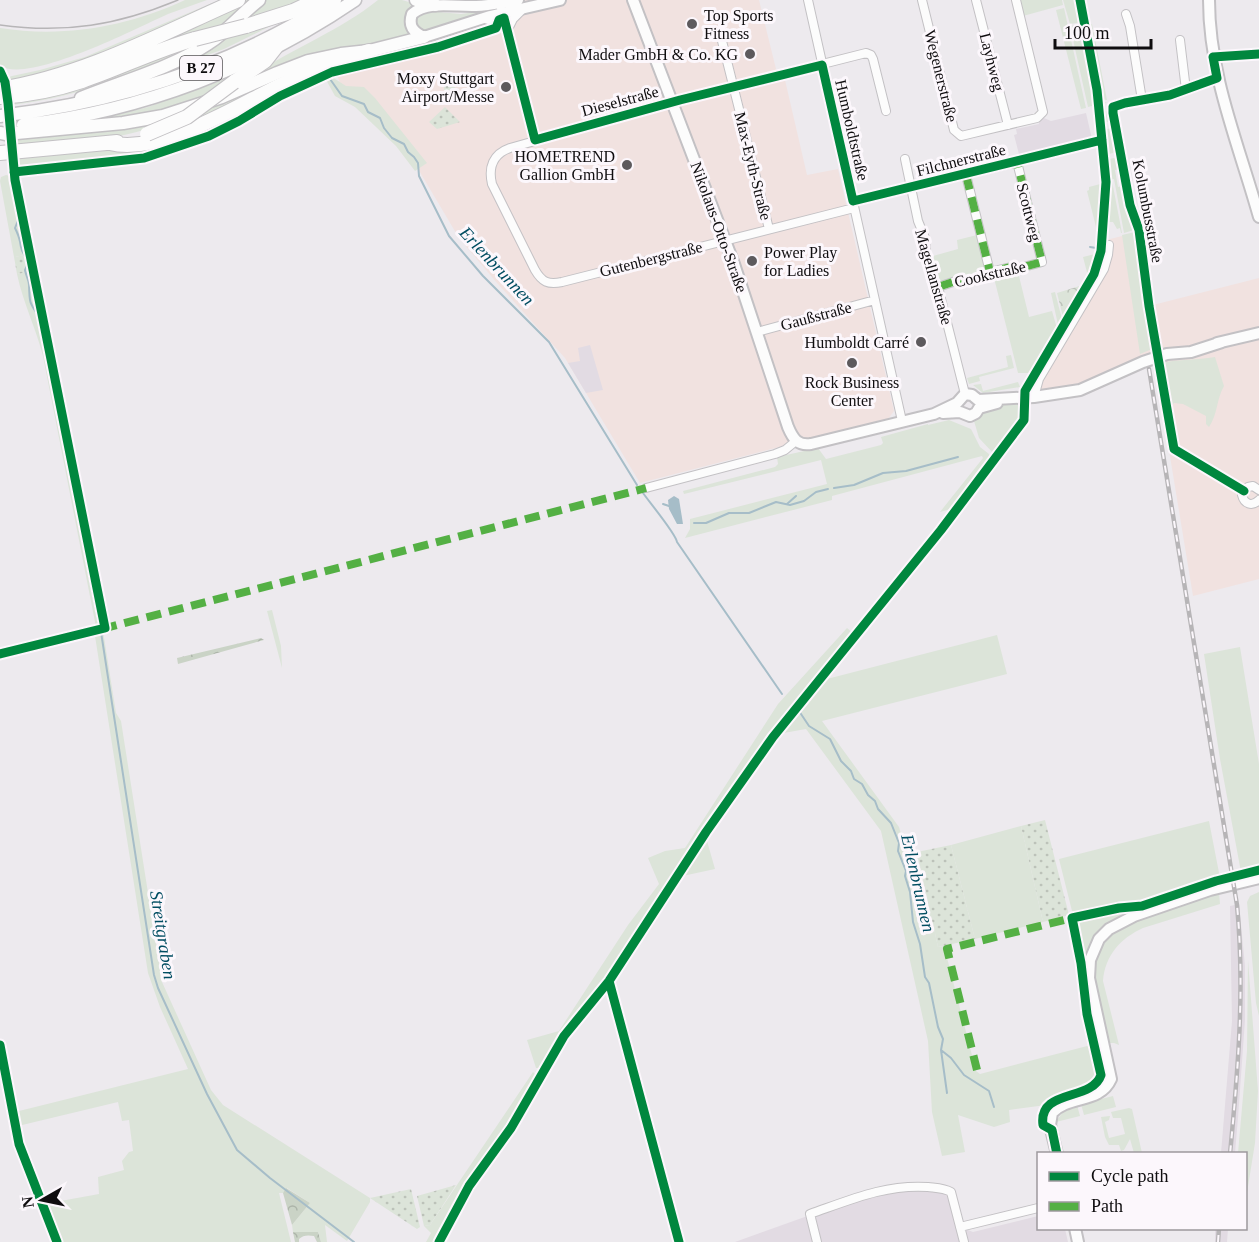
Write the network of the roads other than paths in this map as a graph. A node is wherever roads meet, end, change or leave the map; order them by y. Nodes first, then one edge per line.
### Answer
1 (238, 0) edge
2 (259, 0) edge
3 (317, 0) edge
4 (335, 0) edge
5 (355, 0) edge
6 (416, 0) edge
7 (560, 0) edge
8 (623, 0) edge
9 (633, 0) edge
10 (638, 0) edge
11 (808, 0) edge
12 (922, 0) edge
13 (976, 0) edge
14 (1016, 0) edge
15 (1209, 0) edge
16 (521, 4) edge
17 (435, 5) junction
18 (500, 8) junction
19 (1126, 14) dead end
20 (639, 15) junction
21 (483, 19) junction
22 (507, 31) junction
23 (720, 33) dead end
24 (423, 37) junction
25 (1180, 40) dead end
26 (276, 47) junction
27 (369, 51) junction
28 (1259, 54) edge
29 (1213, 57) junction
30 (822, 65) junction
31 (1217, 78) junction
32 (733, 87) junction
33 (1186, 90) junction
34 (4, 93) edge
35 (1143, 100) junction
36 (672, 103) junction
37 (56, 109) junction
38 (886, 111) dead end
39 (1008, 124) junction
40 (7, 125) edge
41 (536, 140) junction
42 (110, 143) junction
43 (9, 152) edge
44 (905, 159) dead end
45 (1017, 162) joint
46 (966, 175) junction
47 (912, 188) junction
48 (854, 208) junction
49 (1259, 217) edge
50 (769, 229) junction
51 (725, 240) junction
52 (1109, 245) dead end
53 (1042, 262) joint
54 (990, 272) junction
55 (553, 284) joint
56 (938, 287) junction
57 (874, 300) junction
58 (757, 332) junction
59 (1259, 333) edge
60 (1159, 356) junction
61 (1034, 397) junction
62 (960, 403) junction
63 (979, 404) junction
64 (902, 422) junction
65 (796, 441) junction
66 (646, 488) dead end
67 (1259, 490) edge
68 (1259, 500) edge
69 (1259, 878) edge
70 (1057, 1152) edge
71 (1037, 1208) edge
72 (960, 1227) junction
73 (817, 1242) edge
74 (964, 1242) edge

1 - 34 highway
2 - 37 highway
3 - 34 highway, bridge
4 - 37 highway, B 27
5 - 26 highway, B 27
6 - 17 highway
7 - 16 main road
8 - 20 main road
9 - 20 main road, Nikolaus-Otto-Straße
10 - 20 main road, Nikolaus-Otto-Straße
11 - 30 street, Humboldtstraße
12 - 39 street, Wegenerstraße
13 - 39 street, Layhweg
14 - 39 street
15 - 29 main road
16 - 18 main road
16 - 22 street
17 - 18 main road
17 - 24 main road
18 - 21 main road
18 - 22 street
19 - 35 street
20 - 36 main road, Nikolaus-Otto-Straße
21 - 22 street
21 - 24 main road
22 - 41 street
23 - 32 street, Max-Eyth-Straße
24 - 27 highway
25 - 33 street
26 - 40 highway, B 27
26 - 42 highway, bridge
27 - 40 highway
27 - 42 highway
28 - 29 street
29 - 31 main road
30 - 32 street, Dieselstraße
30 - 38 street, Dieselstraße
30 - 48 street, Humboldtstraße
31 - 33 street
31 - 49 main road
32 - 36 street, Dieselstraße
32 - 50 street, Max-Eyth-Straße
33 - 35 street
35 - 60 street, Kolumbusstraße
36 - 41 street, Dieselstraße
36 - 51 main road, Nikolaus-Otto-Straße
37 - 40 highway, B 27
41 - 55 street, Dieselstraße
42 - 43 highway
44 - 47 street, Magellanstraße
45 - 46 street, Filchnerstraße
45 - 53 street, Scottweg
46 - 47 street, Filchnerstraße
46 - 54 street
47 - 56 street, Magellanstraße
48 - 50 street, Gutenbergstraße
48 - 57 street, Humboldtstraße
50 - 51 street, Gutenbergstraße
51 - 55 street, Gutenbergstraße
51 - 58 main road, Nikolaus-Otto-Straße
52 - 61 street
53 - 54 street, Cookstraße
54 - 56 street, Cookstraße
56 - 62 street, Magellanstraße
57 - 58 street, Gaußstraße
57 - 64 street, Humboldtstraße
58 - 65 main road, Nikolaus-Otto-Straße
59 - 60 main road
60 - 61 main road
61 - 63 main road
62 - 63 main road
62 - 63 main road
62 - 64 main road
64 - 65 main road
65 - 66 street
67 - 68 street
69 - 70 main road
71 - 72 street
72 - 73 street
72 - 74 street

